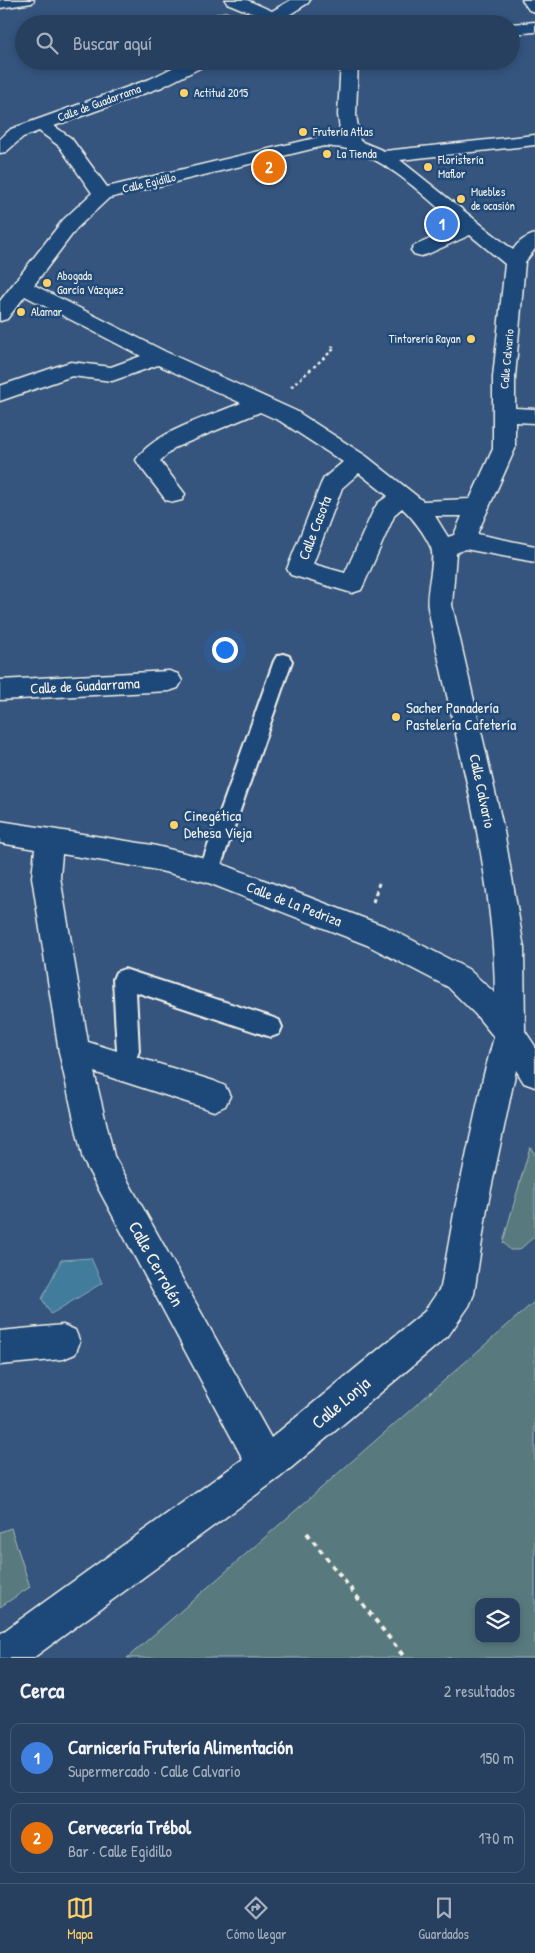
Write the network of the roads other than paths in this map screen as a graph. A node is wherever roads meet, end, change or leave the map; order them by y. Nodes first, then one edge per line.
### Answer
1 (26, 0) edge
2 (236, 0) edge
3 (302, 0) edge
4 (530, 0) edge
5 (0, 3) edge
6 (535, 7) edge
7 (267, 15) edge
8 (282, 15) edge
9 (535, 27) edge
10 (520, 28) edge
11 (182, 70) edge
12 (350, 70) edge
13 (41, 124) junction
14 (8, 134) edge
15 (535, 140) edge
16 (351, 144) junction
17 (0, 148) edge
18 (382, 157) junction
19 (102, 194) junction
20 (472, 227) junction
21 (535, 240) edge
22 (421, 250) dead end
23 (515, 262) junction
24 (22, 287) junction
25 (0, 315) edge
26 (159, 357) junction
27 (0, 394) edge
28 (263, 404) junction
29 (503, 414) junction
30 (535, 416) edge
31 (358, 461) junction
32 (174, 494) dead end
33 (411, 502) junction
34 (480, 507) junction
35 (453, 545) junction
36 (535, 554) edge
37 (283, 661) dead end
38 (169, 681) dead end
39 (0, 690) edge
40 (0, 832) edge
41 (50, 841) junction
42 (209, 871) junction
43 (271, 1028) dead end
44 (510, 1034) junction
45 (74, 1052) junction
46 (122, 1068) junction
47 (535, 1073) edge
48 (214, 1096) dead end
49 (63, 1342) dead end
50 (0, 1348) edge
51 (266, 1465) junction
52 (0, 1658) edge

1 - 5 street
2 - 7 street
3 - 8 street
4 - 6 street
9 - 10 street
11 - 13 street, Calle de Guadarrama
12 - 16 street
13 - 14 street, Calle de Guadarrama
13 - 19 street
14 - 17 street, Calle de Guadarrama
15 - 18 street
16 - 18 street
16 - 19 street, Calle Egidillo
18 - 20 street
19 - 24 street, Calle Egidillo
20 - 22 street
20 - 23 street
21 - 23 street
23 - 29 street, Calle Calvario
24 - 25 street, Calle Egidillo
24 - 26 street
26 - 27 street
26 - 28 street
28 - 31 street
28 - 32 street
29 - 30 street
29 - 34 street, Calle Calvario
31 - 33 street
31 - 33 street, Calle Casota
33 - 34 street
33 - 35 street
34 - 35 street, Calle Calvario
35 - 36 street
35 - 44 street, Calle Calvario
37 - 42 lane
38 - 39 street, Calle de Guadarrama
40 - 41 street, Calle de La Pedriza
41 - 42 street, Calle de La Pedriza
41 - 45 street, Calle Cerrolén
42 - 44 street, Calle de La Pedriza
43 - 46 lane
44 - 47 street, Calle de La Pedriza
44 - 51 street, Calle Lonja
45 - 46 street
45 - 51 street, Calle Cerrolén
46 - 48 street
49 - 50 street
51 - 52 street, Calle Lonja

